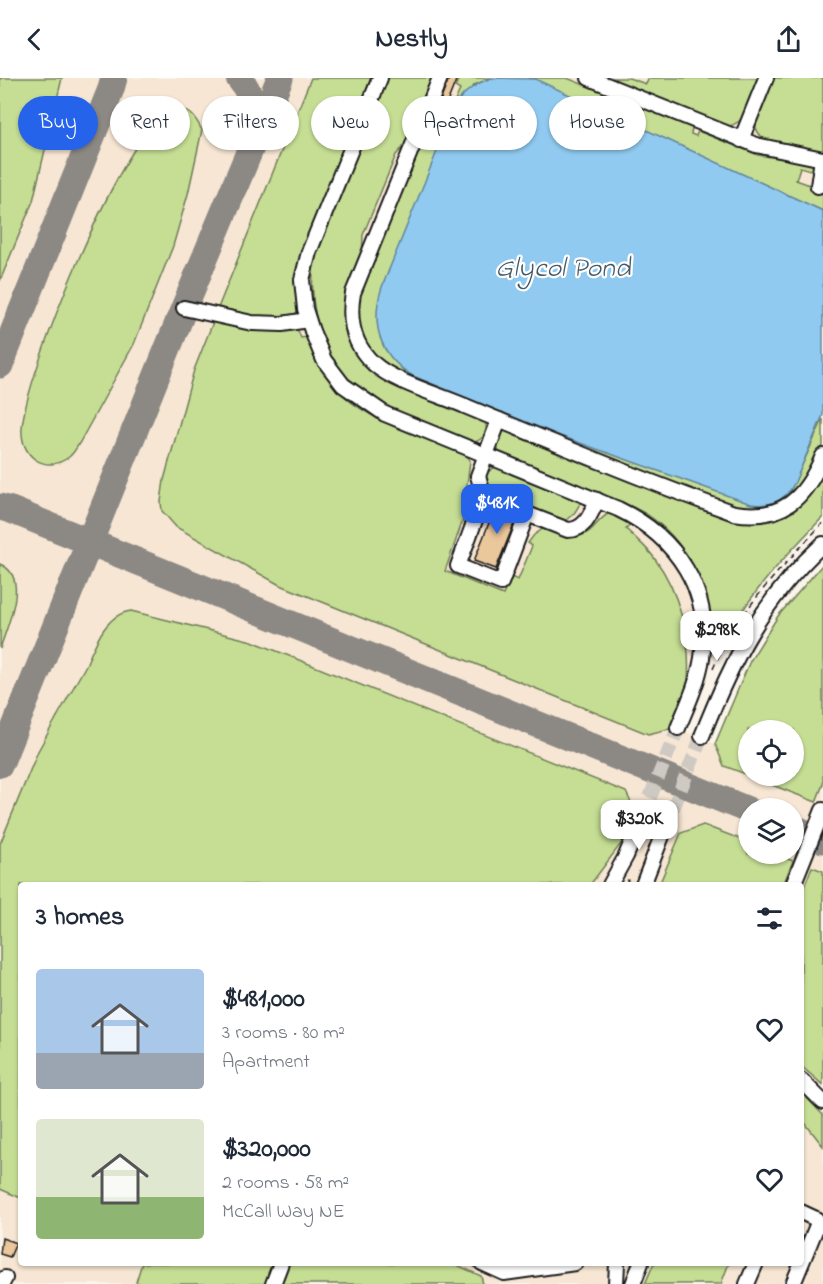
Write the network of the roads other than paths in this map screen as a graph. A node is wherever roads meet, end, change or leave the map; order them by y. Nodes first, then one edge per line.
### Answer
1 (380, 78) edge
2 (441, 78) edge
3 (589, 78) edge
4 (766, 78) edge
5 (741, 140) junction
6 (823, 159) edge
7 (818, 186) dead end
8 (184, 308) dead end
9 (308, 320) junction
10 (499, 420) junction
11 (485, 454) junction
12 (823, 456) edge
13 (597, 500) junction
14 (823, 544) edge
15 (678, 728) tunnel mouth
16 (702, 736) tunnel mouth
17 (823, 810) edge
18 (642, 817) tunnel mouth
19 (665, 828) tunnel mouth
20 (612, 882) edge
21 (644, 882) edge
22 (794, 882) edge
23 (804, 1083) edge
24 (823, 1102) edge
25 (804, 1213) edge
26 (804, 1257) edge
27 (280, 1266) edge
28 (486, 1266) edge
29 (561, 1266) edge
30 (617, 1266) edge
31 (640, 1266) edge
32 (755, 1266) edge
33 (800, 1266) edge
34 (501, 1279) edge
35 (273, 1284) edge
36 (616, 1284) edge
37 (633, 1284) edge
38 (747, 1284) edge
39 (793, 1284) edge

1 - 9 street
2 - 10 street
3 - 5 street
4 - 5 street
5 - 6 street
6 - 7 street
8 - 9 street
9 - 11 street
10 - 11 street
10 - 12 street
11 - 13 street
11 - 13 street
13 - 15 street
14 - 16 street
17 - 22 street
18 - 20 street
19 - 21 street
23 - 24 street
25 - 26 street
27 - 35 street
28 - 34 street
29 - 34 street
30 - 36 street
31 - 37 street
32 - 38 street
33 - 39 street

